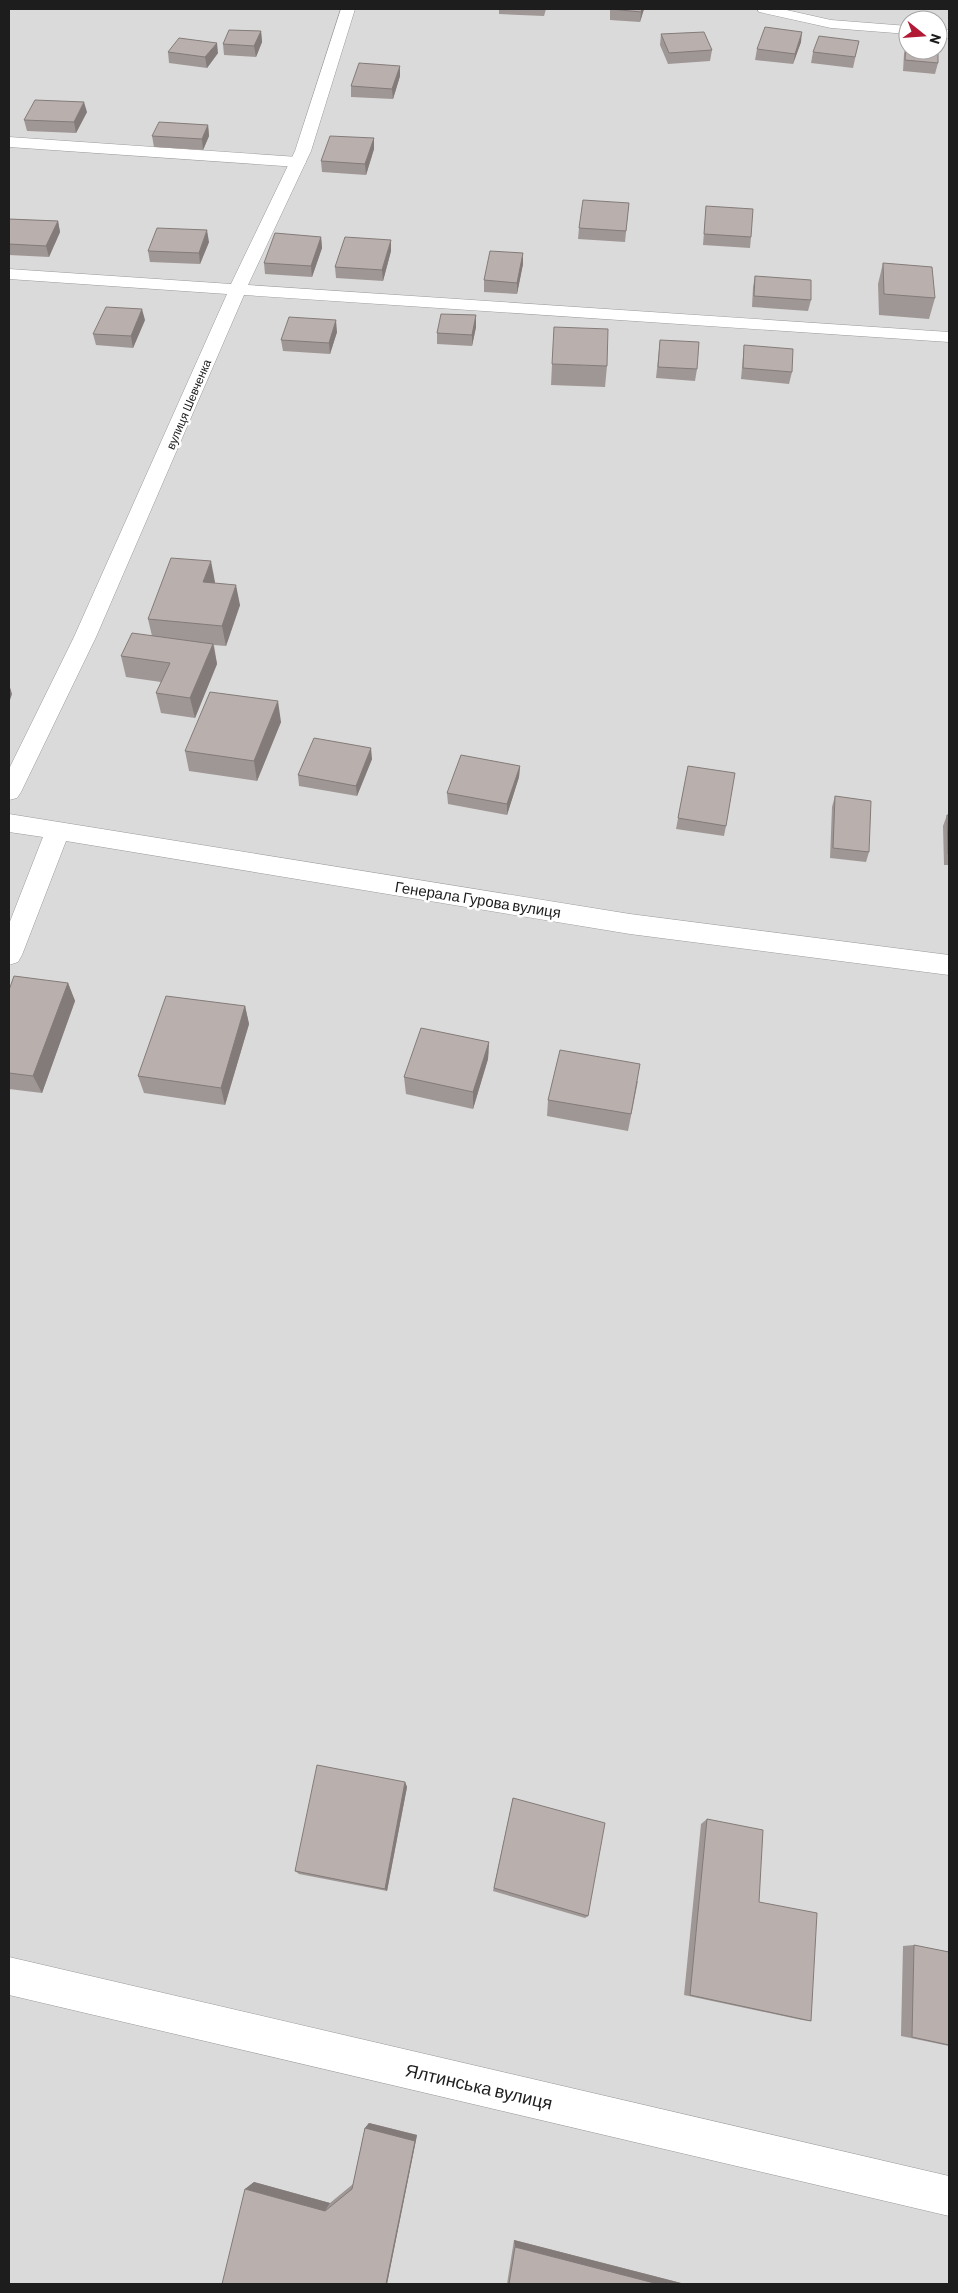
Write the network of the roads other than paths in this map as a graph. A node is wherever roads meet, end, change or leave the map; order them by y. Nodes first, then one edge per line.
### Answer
1 (348, 9) edge
2 (764, 9) edge
3 (898, 29) edge
4 (9, 142) edge
5 (298, 162) junction
6 (9, 274) edge
7 (238, 290) junction
8 (949, 337) edge
9 (9, 792) edge
10 (9, 822) edge
11 (58, 830) junction
12 (9, 955) edge
13 (949, 965) edge
14 (9, 1976) edge
15 (949, 2196) edge

1 - 5 street, вулиця Шевченка
2 - 3 street
4 - 5 street
5 - 7 street, вулиця Шевченка
6 - 7 street
7 - 8 street
7 - 9 street, вулиця Шевченка
10 - 11 street, Генерала Гурова вулиця
11 - 12 street
11 - 13 street, Генерала Гурова вулиця
14 - 15 street, Ялтинська вулиця

